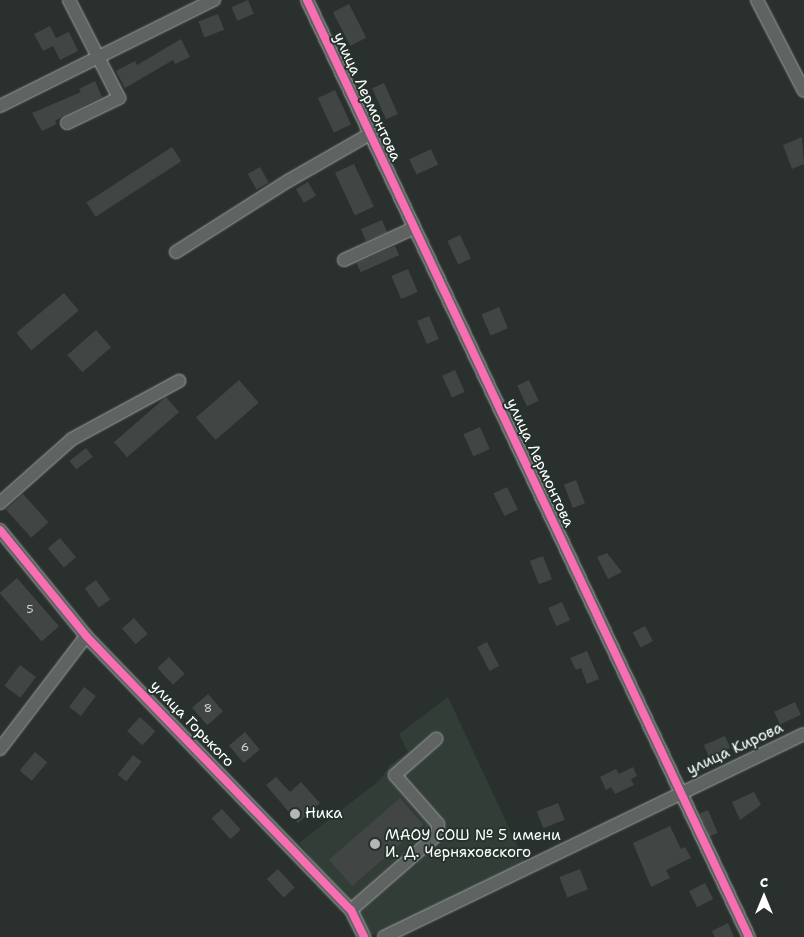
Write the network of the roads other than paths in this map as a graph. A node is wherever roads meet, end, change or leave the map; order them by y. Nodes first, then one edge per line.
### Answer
1 (70, 0) edge
2 (214, 0) edge
3 (307, 0) edge
4 (757, 0) edge
5 (98, 56) junction
6 (804, 91) edge
7 (0, 106) edge
8 (67, 123) dead end
9 (370, 134) junction
10 (414, 228) junction
11 (176, 252) dead end
12 (344, 260) dead end
13 (179, 381) dead end
14 (0, 503) edge
15 (0, 530) edge
16 (86, 636) junction
17 (804, 734) edge
18 (436, 739) dead end
19 (0, 749) edge
20 (680, 793) junction
21 (351, 910) junction
22 (364, 937) edge
23 (384, 937) edge
24 (749, 937) edge

1 - 5 street
2 - 5 street
3 - 9 street, улица Лермонтова
4 - 6 street
5 - 7 street
5 - 8 street
9 - 10 street, улица Лермонтова
9 - 11 street
10 - 12 street
10 - 20 street, улица Лермонтова
13 - 14 street
15 - 16 street, улица Горького
16 - 19 street
16 - 21 street, улица Горького
17 - 20 street, улица Кирова
18 - 21 street
20 - 23 street, улица Кирова
20 - 24 street, улица Лермонтова
21 - 22 street, улица Горького

